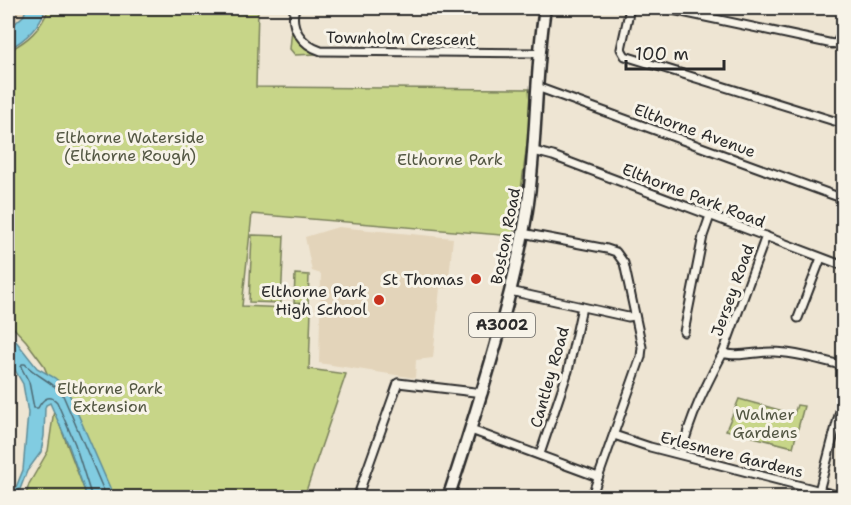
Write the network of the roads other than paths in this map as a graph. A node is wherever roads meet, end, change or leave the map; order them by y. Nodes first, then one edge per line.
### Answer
1 (295, 8) edge
2 (545, 8) edge
3 (630, 8) edge
4 (663, 8) edge
5 (843, 28) edge
6 (538, 53) junction
7 (537, 87) junction
8 (843, 124) edge
9 (534, 151) junction
10 (843, 199) edge
11 (710, 216) junction
12 (522, 233) junction
13 (766, 236) junction
14 (821, 258) junction
15 (843, 266) edge
16 (510, 291) junction
17 (582, 307) junction
18 (635, 316) junction
19 (798, 318) dead end
20 (684, 332) dead end
21 (723, 353) junction
22 (843, 366) edge
23 (483, 393) junction
24 (843, 396) edge
25 (471, 430) junction
26 (614, 435) junction
27 (540, 454) junction
28 (681, 454) junction
29 (598, 477) junction
30 (819, 490) junction
31 (843, 497) edge
32 (357, 498) edge
33 (448, 498) edge
34 (591, 498) edge

1 - 6 street, Townholm Crescent
2 - 6 main road, Boston Road / A3002
3 - 8 street
4 - 5 street
6 - 7 main road, Boston Road / A3002
7 - 9 main road, Boston Road / A3002
7 - 10 street, Elthorne Avenue
9 - 11 street, Elthorne Park Road
9 - 12 main road, Boston Road / A3002
11 - 13 street, Elthorne Park Road
11 - 20 street
12 - 16 main road, Boston Road / A3002
12 - 18 street
13 - 14 street, Elthorne Park Road
13 - 21 street, Jersey Road
14 - 15 street, Elthorne Park Road
14 - 19 street
16 - 17 street
16 - 23 main road, Boston Road / A3002
17 - 18 street
17 - 27 street, Cantley Road
18 - 26 street
21 - 22 street
21 - 28 street, Jersey Road
23 - 25 main road, Boston Road / A3002
23 - 32 street
24 - 30 street
25 - 27 street
25 - 33 main road, Boston Road / A3002
26 - 28 street, Erlesmere Gardens
26 - 29 street
27 - 29 street
28 - 30 street, Erlesmere Gardens
29 - 34 street
30 - 31 street, Erlesmere Gardens

